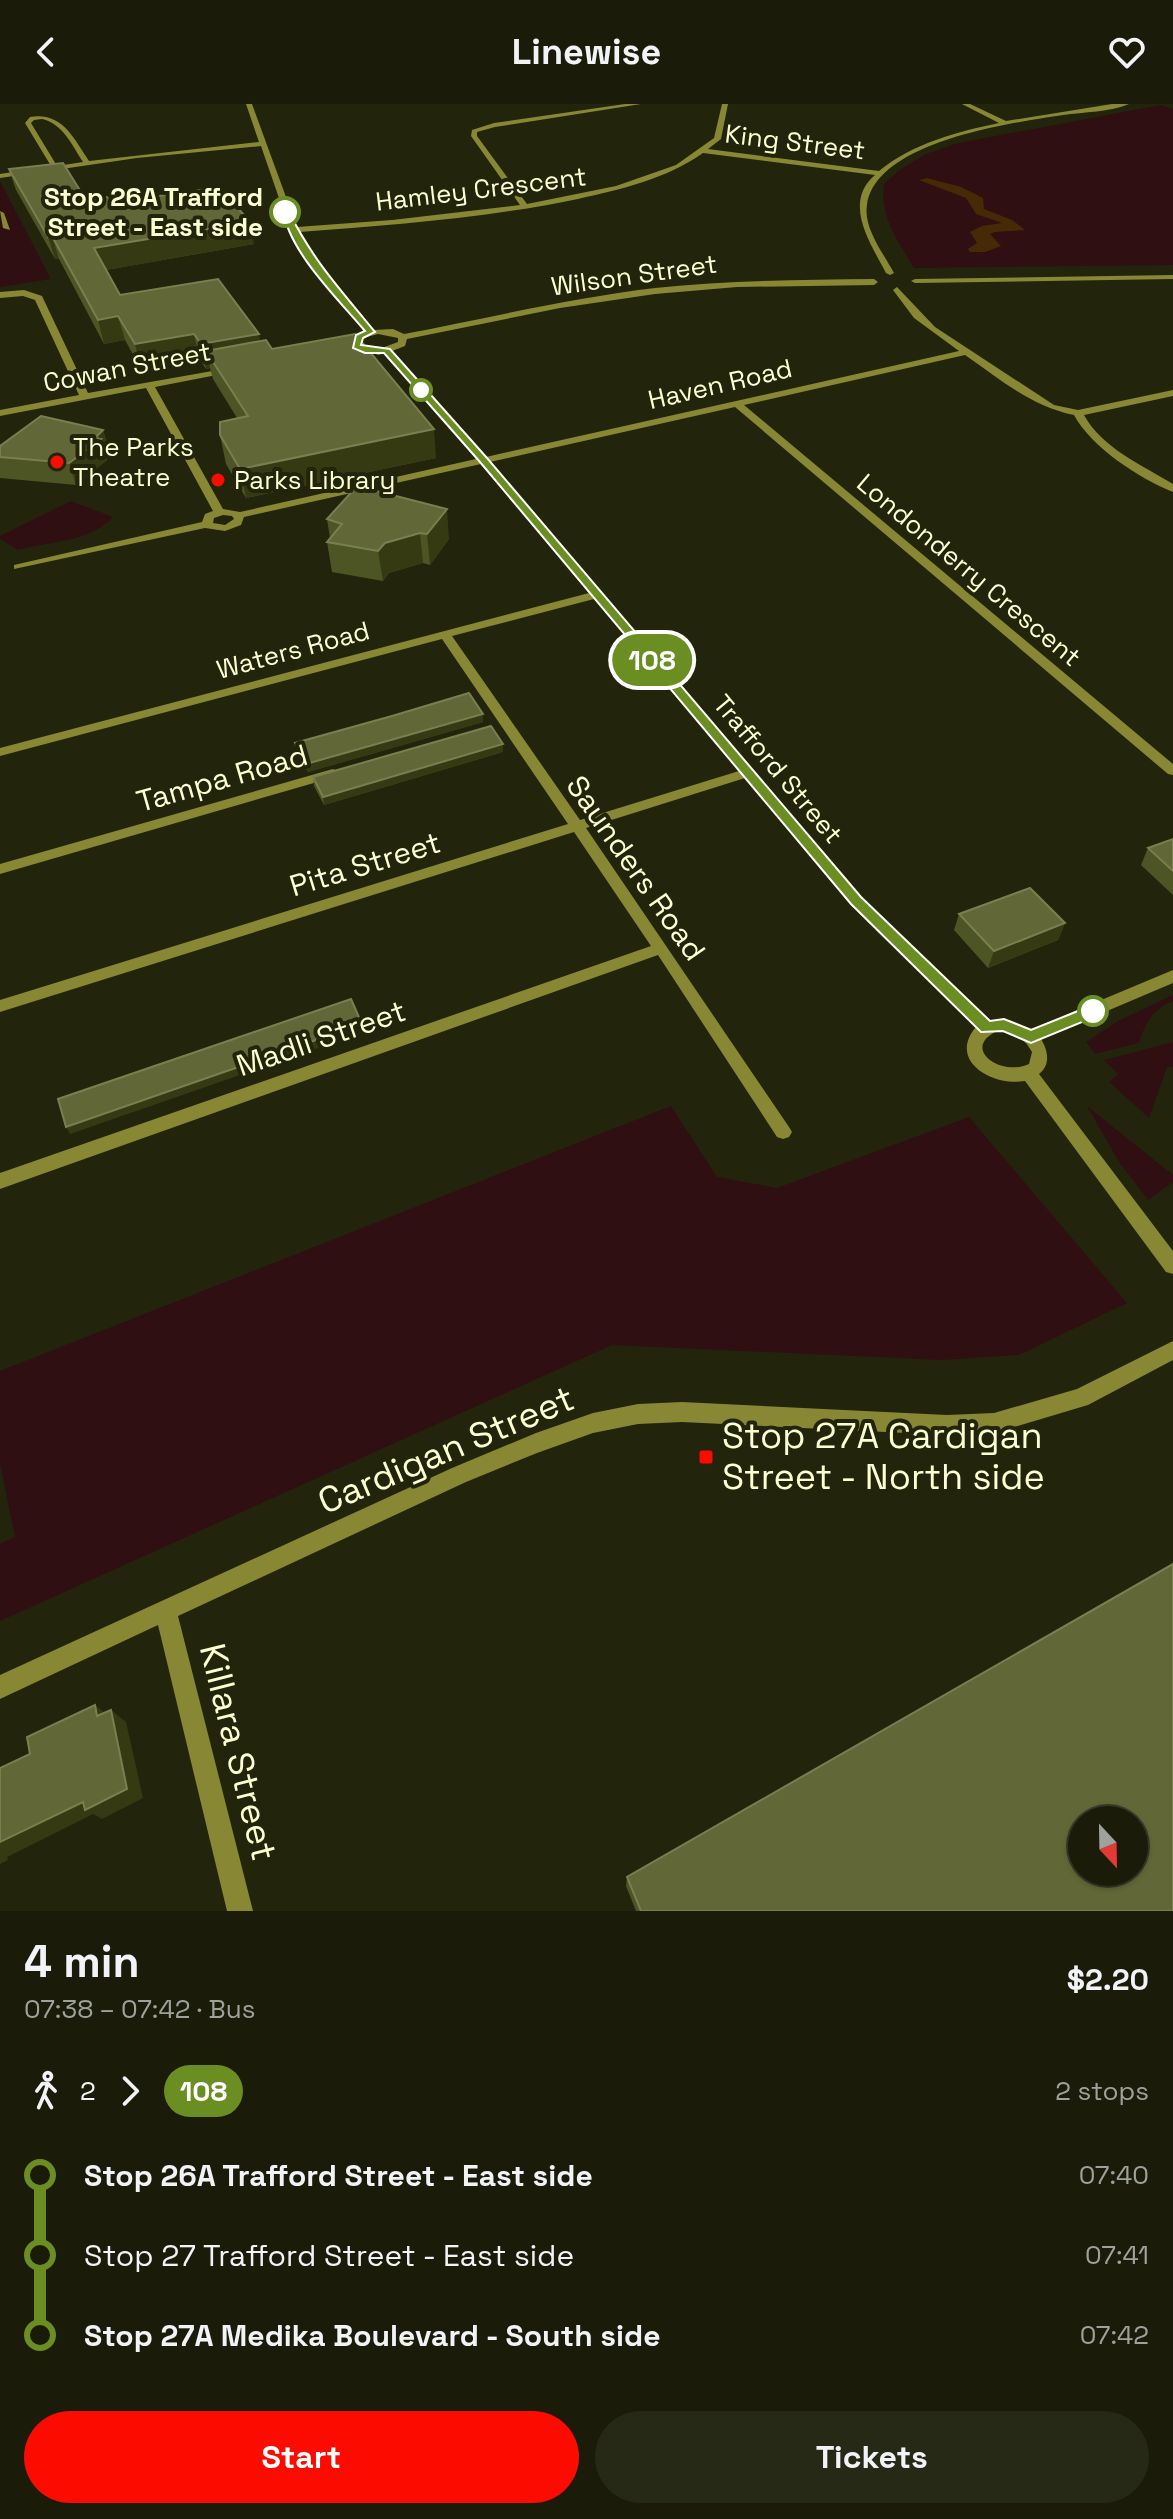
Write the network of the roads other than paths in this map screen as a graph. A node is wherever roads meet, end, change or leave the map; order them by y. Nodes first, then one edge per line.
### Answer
1 (249, 104) edge
2 (638, 104) edge
3 (725, 104) edge
4 (965, 104) edge
5 (1126, 104) edge
6 (1007, 124) junction
7 (262, 144) junction
8 (705, 151) junction
9 (87, 163) junction
10 (55, 168) junction
11 (879, 173) junction
12 (0, 176) edge
13 (525, 207) junction
14 (1, 217) edge
15 (7, 228) dead end
16 (294, 230) junction
17 (890, 273) junction
18 (1173, 277) edge
19 (915, 281) junction
20 (874, 282) junction
21 (897, 290) junction
22 (0, 295) edge
23 (370, 332) junction
24 (403, 337) junction
25 (356, 346) junction
26 (343, 348) edge
27 (387, 351) junction
28 (967, 352) junction
29 (239, 368) edge
30 (149, 385) junction
31 (1173, 393) edge
32 (85, 397) junction
33 (736, 403) junction
34 (0, 413) edge
35 (1078, 413) junction
36 (483, 460) junction
37 (1173, 489) edge
38 (219, 512) junction
39 (239, 515) junction
40 (207, 524) junction
41 (18, 567) dead end
42 (598, 594) junction
43 (445, 635) junction
44 (0, 752) edge
45 (352, 767) edge
46 (1173, 771) edge
47 (747, 773) junction
48 (575, 826) junction
49 (0, 869) edge
50 (661, 948) junction
51 (1173, 976) edge
52 (0, 1006) edge
53 (986, 1027) junction
54 (1031, 1036) junction
55 (1029, 1073) junction
56 (783, 1132) dead end
57 (0, 1181) edge
58 (1173, 1266) edge
59 (1173, 1350) edge
60 (166, 1611) junction
61 (0, 1687) edge
62 (240, 1911) edge

1 - 7 street
2 - 13 street
3 - 8 street, Hamley Crescent
4 - 6 street
5 - 6 street
6 - 11 street
7 - 9 street
7 - 16 street
8 - 11 street, King Street
8 - 13 street, Hamley Crescent
9 - 10 street
9 - 10 street
10 - 12 street
11 - 17 street
13 - 16 street, Hamley Crescent
14 - 15 street
16 - 23 street
17 - 19 street
17 - 20 street
18 - 19 street
19 - 21 street
20 - 21 street
20 - 24 street, Wilson Street
21 - 28 street
22 - 32 street
23 - 24 street
23 - 25 street
24 - 27 street
25 - 26 street
25 - 27 street
27 - 36 street, Trafford Street
28 - 33 street, Haven Road
28 - 35 street
29 - 30 street, Cowan Street
30 - 32 street, Cowan Street
30 - 38 street
31 - 35 street
32 - 34 street, Cowan Street
33 - 36 street, Haven Road
33 - 46 street, Londonderry Crescent
35 - 37 street
36 - 39 street, Haven Road
36 - 42 street, Trafford Street
38 - 39 street
38 - 40 street
39 - 40 street, Haven Road
40 - 41 street
42 - 43 street, Waters Road
42 - 47 street, Trafford Street
43 - 44 street, Waters Road
43 - 48 street, Saunders Road
45 - 49 street, Tampa Road
47 - 48 street, Pita Street
47 - 53 street, Trafford Street
48 - 50 street, Saunders Road
48 - 52 street, Pita Street
50 - 56 street, Saunders Road
50 - 57 street, Madli Street
51 - 54 street
53 - 54 street
53 - 55 street
54 - 55 street
55 - 58 street
59 - 60 street, Cardigan Street
60 - 61 street, Cardigan Street
60 - 62 street, Killara Street

